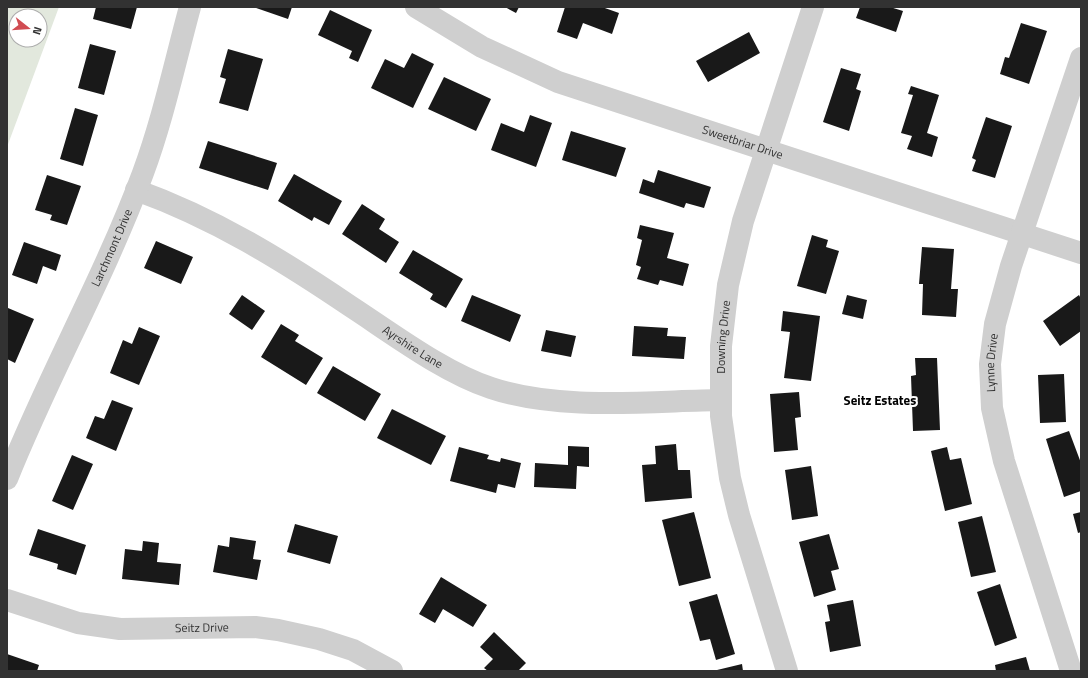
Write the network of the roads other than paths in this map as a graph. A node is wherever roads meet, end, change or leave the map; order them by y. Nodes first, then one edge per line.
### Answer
1 (190, 7) edge
2 (813, 7) edge
3 (426, 9) edge
4 (1081, 58) edge
5 (766, 150) junction
6 (136, 190) junction
7 (1023, 234) junction
8 (1081, 253) edge
9 (721, 400) junction
10 (7, 480) edge
11 (7, 600) edge
12 (392, 671) edge
13 (788, 671) edge
14 (1071, 671) edge

1 - 6 street, Larchmont Drive
2 - 5 street, Downing Drive
3 - 5 street, Sweetbriar Drive
4 - 7 street, Lynne Drive
5 - 7 street, Sweetbriar Drive
5 - 9 street, Downing Drive
6 - 9 street, Ayrshire Lane
6 - 10 street, Larchmont Drive
7 - 8 street, Sweetbriar Drive
7 - 14 street, Lynne Drive
9 - 13 street, Downing Drive
11 - 12 street, Seitz Drive

